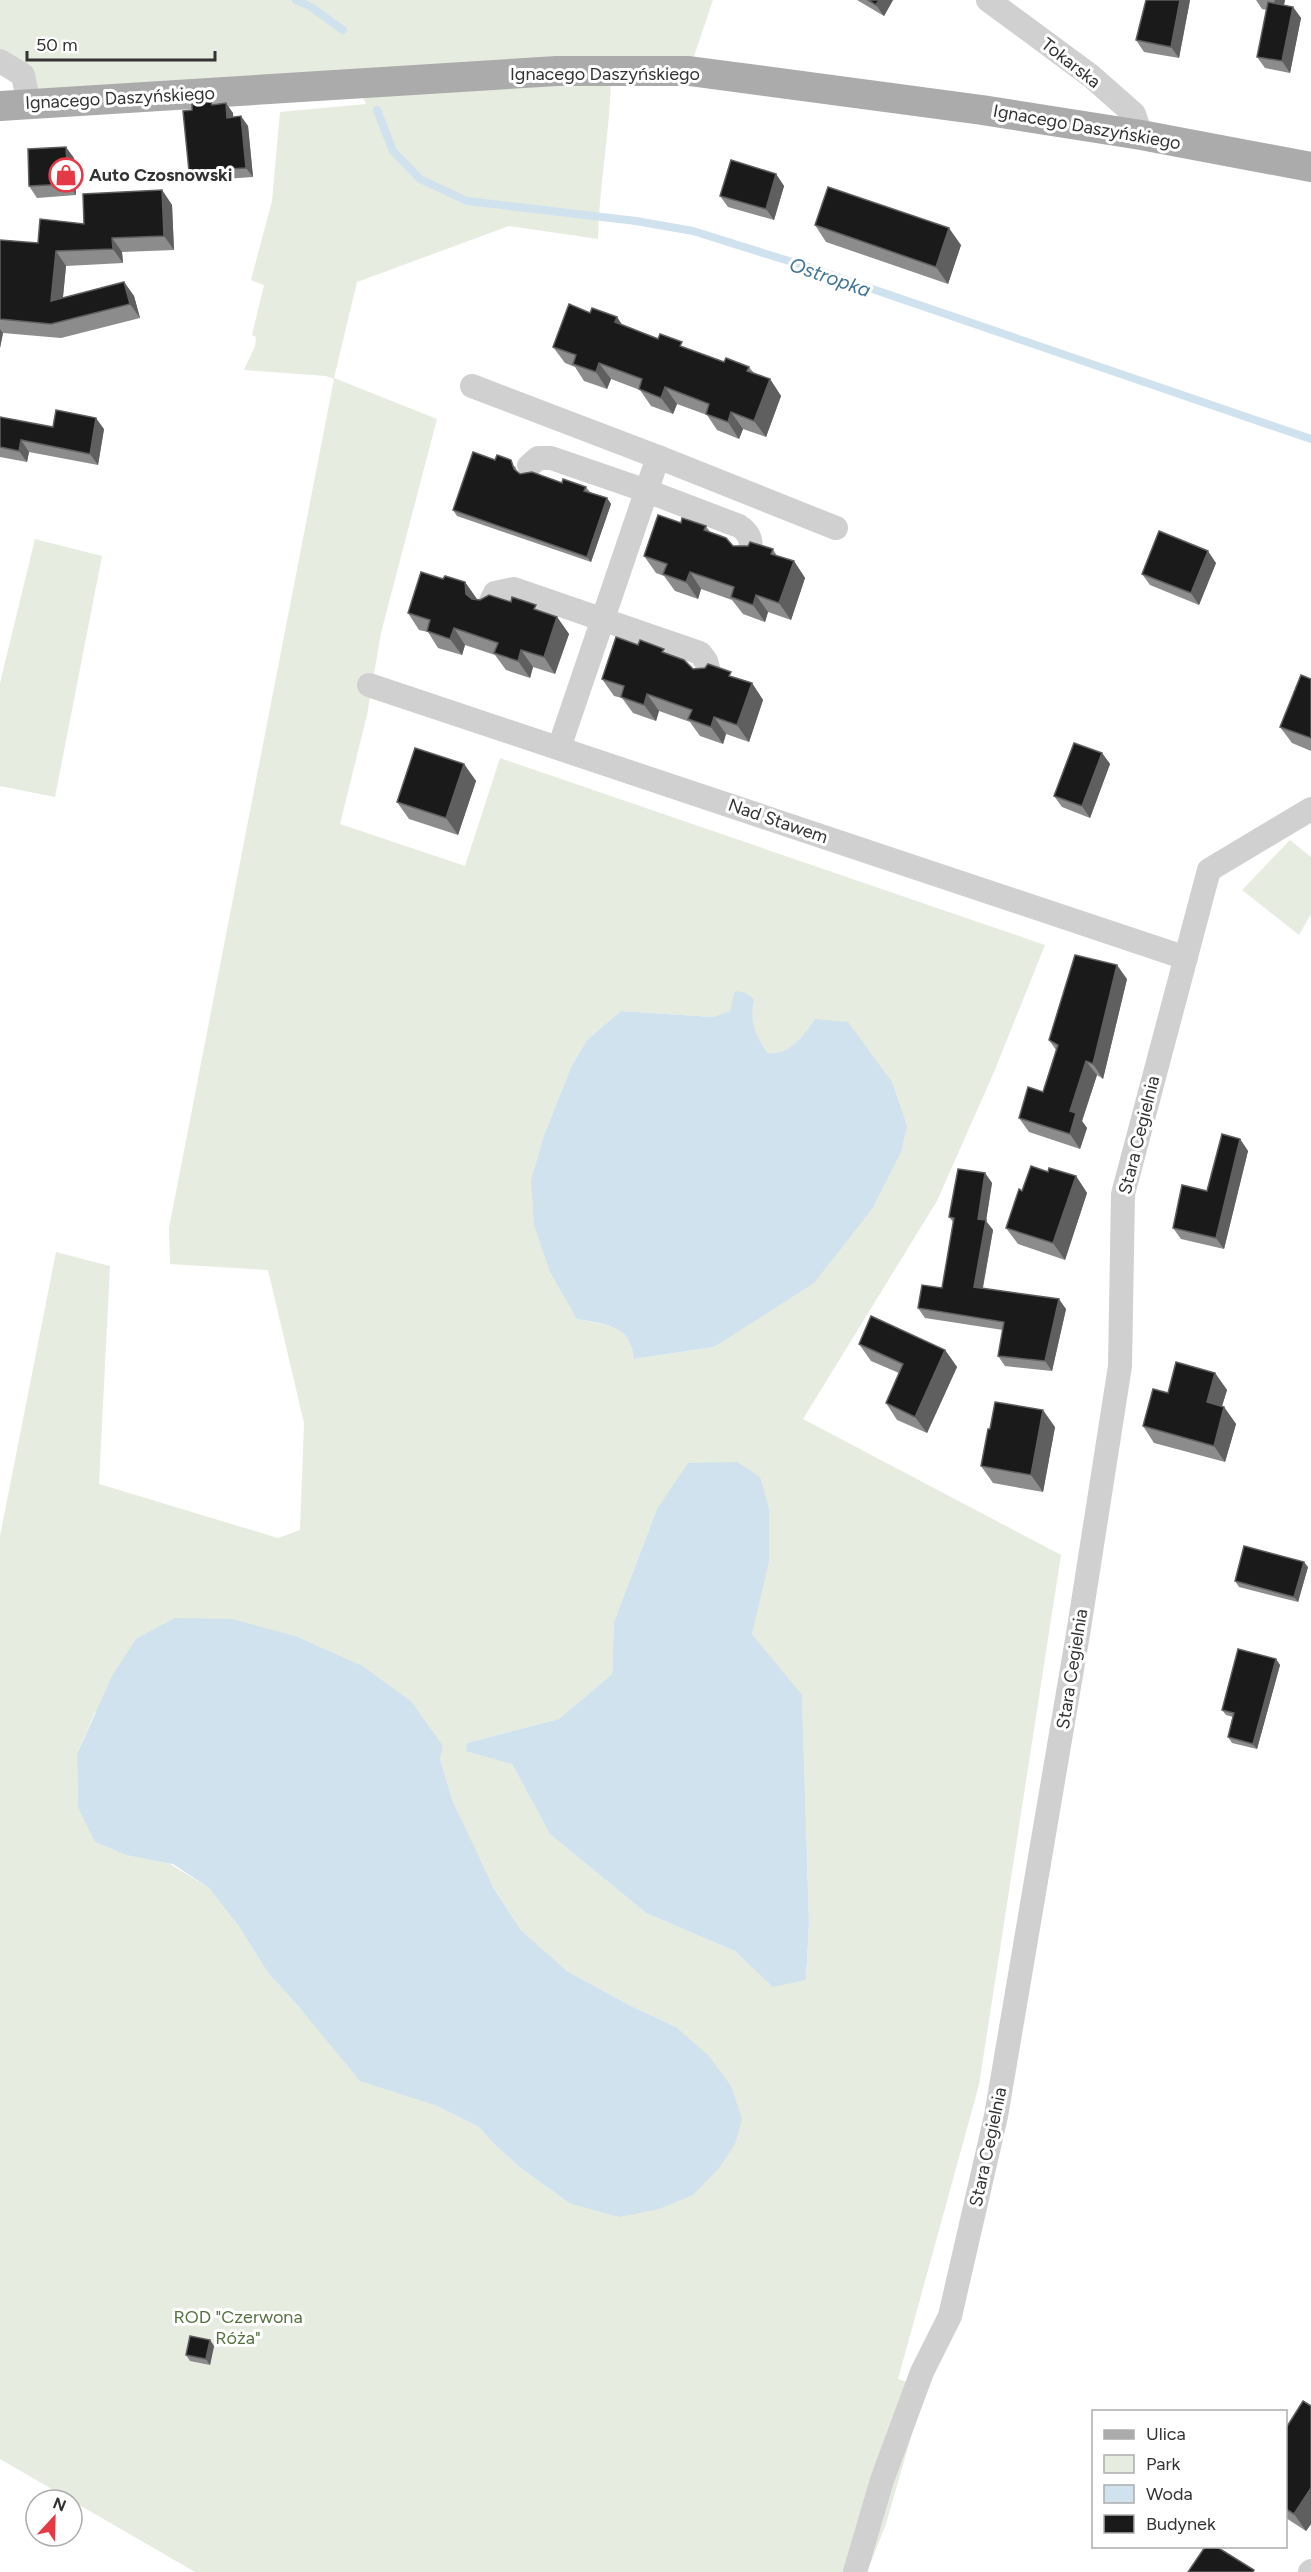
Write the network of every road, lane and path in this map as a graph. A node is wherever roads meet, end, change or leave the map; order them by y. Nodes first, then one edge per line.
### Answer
1 (988, 0) edge
2 (0, 60) edge
3 (14, 105) edge
4 (1141, 135) junction
5 (1311, 167) edge
6 (472, 386) dead end
7 (658, 457) junction
8 (529, 466) dead end
9 (647, 491) junction
10 (836, 528) dead end
11 (751, 550) edge
12 (490, 603) edge
13 (603, 620) junction
14 (710, 672) edge
15 (369, 685) dead end
16 (559, 748) junction
17 (1311, 809) edge
18 (1186, 958) junction
19 (855, 2572) edge

1 - 4 street, Tokarska
2 - 3 street
3 - 4 main road, Ignacego Daszyńskiego
4 - 5 main road, Ignacego Daszyńskiego
6 - 7 street
7 - 9 street
7 - 10 street
8 - 9 street
9 - 11 street
9 - 13 street
12 - 13 street
13 - 14 street
13 - 16 street
15 - 16 street, Nad Stawem
16 - 18 street, Nad Stawem
17 - 18 street, Stara Cegielnia
18 - 19 street, Stara Cegielnia

